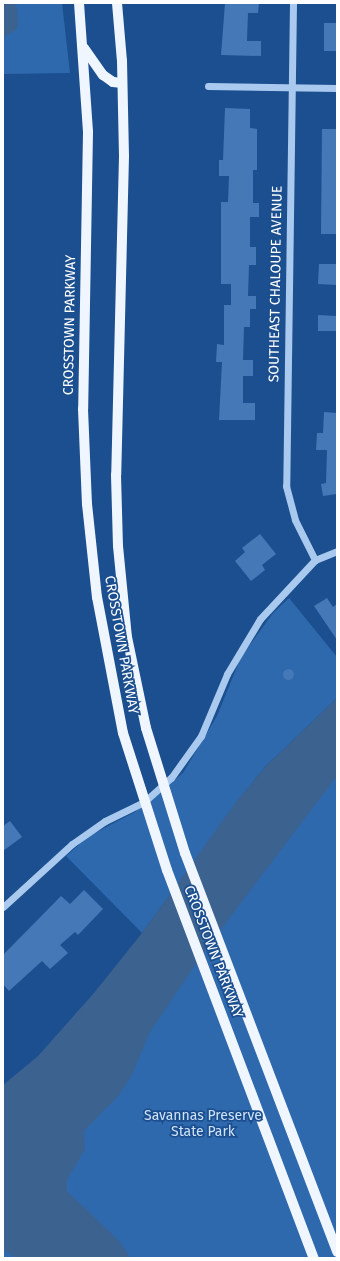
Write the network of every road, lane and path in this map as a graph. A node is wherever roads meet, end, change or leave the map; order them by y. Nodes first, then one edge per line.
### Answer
1 (79, 3) edge
2 (117, 3) edge
3 (293, 3) edge
4 (83, 46) junction
5 (122, 83) junction
6 (208, 86) dead end
7 (291, 88) junction
8 (337, 88) edge
9 (337, 551) edge
10 (315, 560) junction
11 (3, 907) edge
12 (337, 1252) edge
13 (314, 1258) edge

1 - 4 main road, CROSSTOWN PARKWAY
2 - 5 main road, CROSSTOWN PARKWAY
3 - 7 street, SOUTHEAST CHALOUPE AVENUE
4 - 5 main road
4 - 13 main road, CROSSTOWN PARKWAY, bridge
5 - 12 main road, CROSSTOWN PARKWAY, bridge
6 - 7 street
7 - 8 street
7 - 10 street, SOUTHEAST CHALOUPE AVENUE
9 - 10 street
10 - 11 street

